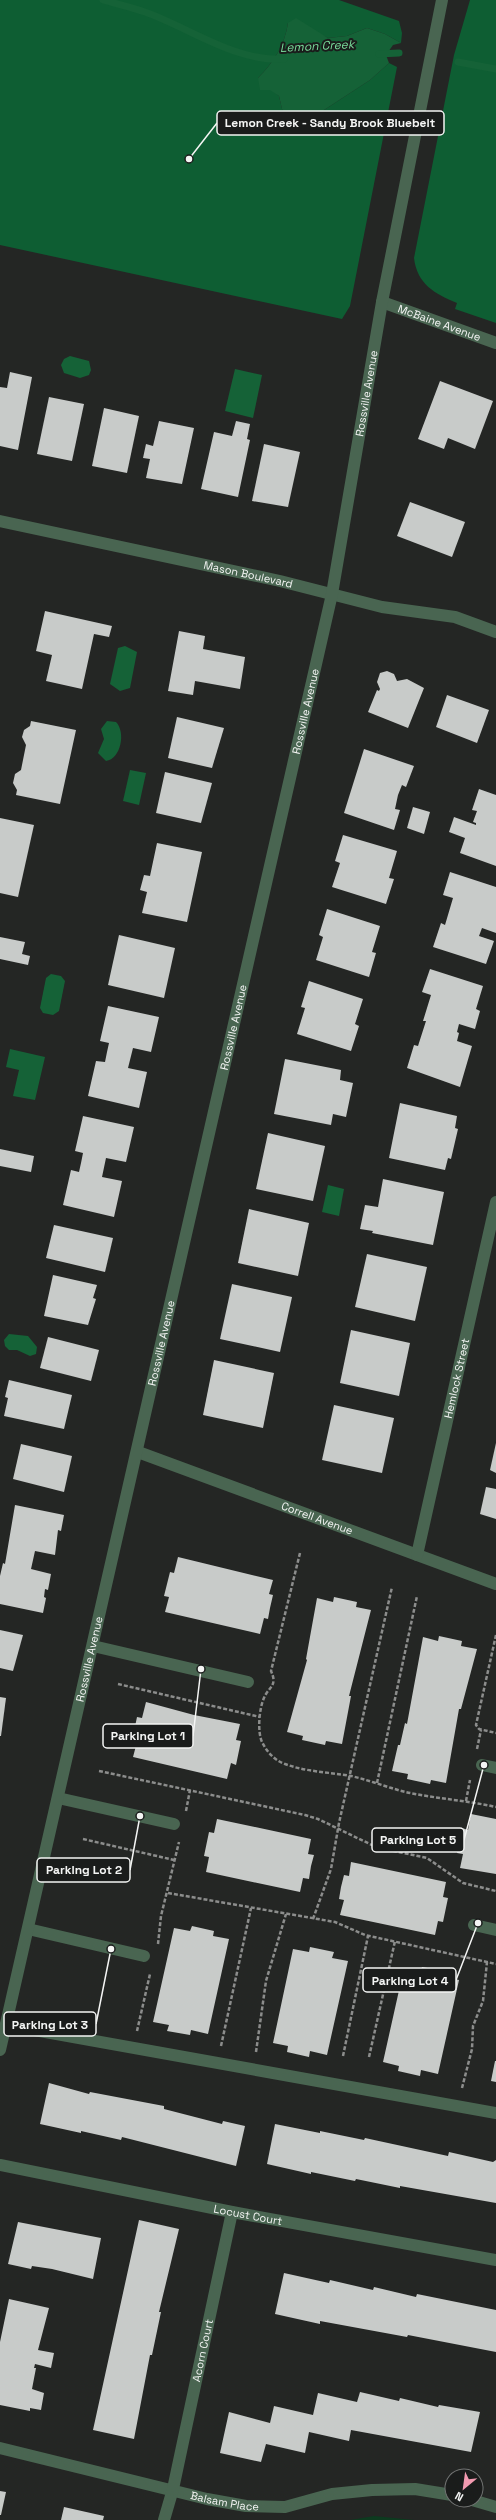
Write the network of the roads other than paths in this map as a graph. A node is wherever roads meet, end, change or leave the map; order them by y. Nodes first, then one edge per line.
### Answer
1 (442, 0) edge
2 (382, 302) junction
3 (496, 343) edge
4 (0, 521) edge
5 (332, 594) junction
6 (496, 632) edge
7 (496, 1202) edge
8 (138, 1452) junction
9 (417, 1555) junction
10 (496, 1584) edge
11 (94, 1646) junction
12 (248, 1682) dead end
13 (482, 1766) dead end
14 (496, 1768) edge
15 (58, 1798) junction
16 (174, 1824) dead end
17 (474, 1925) dead end
18 (28, 1929) junction
19 (496, 1930) edge
20 (144, 1956) dead end
21 (6, 2025) junction
22 (0, 2050) edge
23 (496, 2113) edge
24 (0, 2165) edge
25 (232, 2212) junction
26 (496, 2260) edge
27 (0, 2448) edge
28 (173, 2489) junction
29 (444, 2494) edge
30 (484, 2504) edge
31 (496, 2507) edge
32 (164, 2520) edge

1 - 2 street, Rossville Avenue
2 - 3 street, McBaine Avenue
2 - 5 street, Rossville Avenue
4 - 5 street, Mason Boulevard
5 - 6 street, Mason Boulevard
5 - 8 street, Rossville Avenue
7 - 9 street, Hemlock Street
8 - 9 street, Correll Avenue
8 - 11 street, Rossville Avenue
9 - 10 street, Correll Avenue
11 - 12 street
11 - 15 street, Rossville Avenue
13 - 14 street
15 - 16 street
15 - 18 street, Rossville Avenue
17 - 19 street
18 - 20 street
18 - 21 street, Rossville Avenue
21 - 22 street, Rossville Avenue
21 - 23 street
24 - 25 street, Locust Court
25 - 26 street, Locust Court
25 - 28 street, Acorn Court
27 - 28 street, Balsam Place
28 - 29 street, Balsam Place
28 - 32 street, Acorn Court
30 - 31 street

